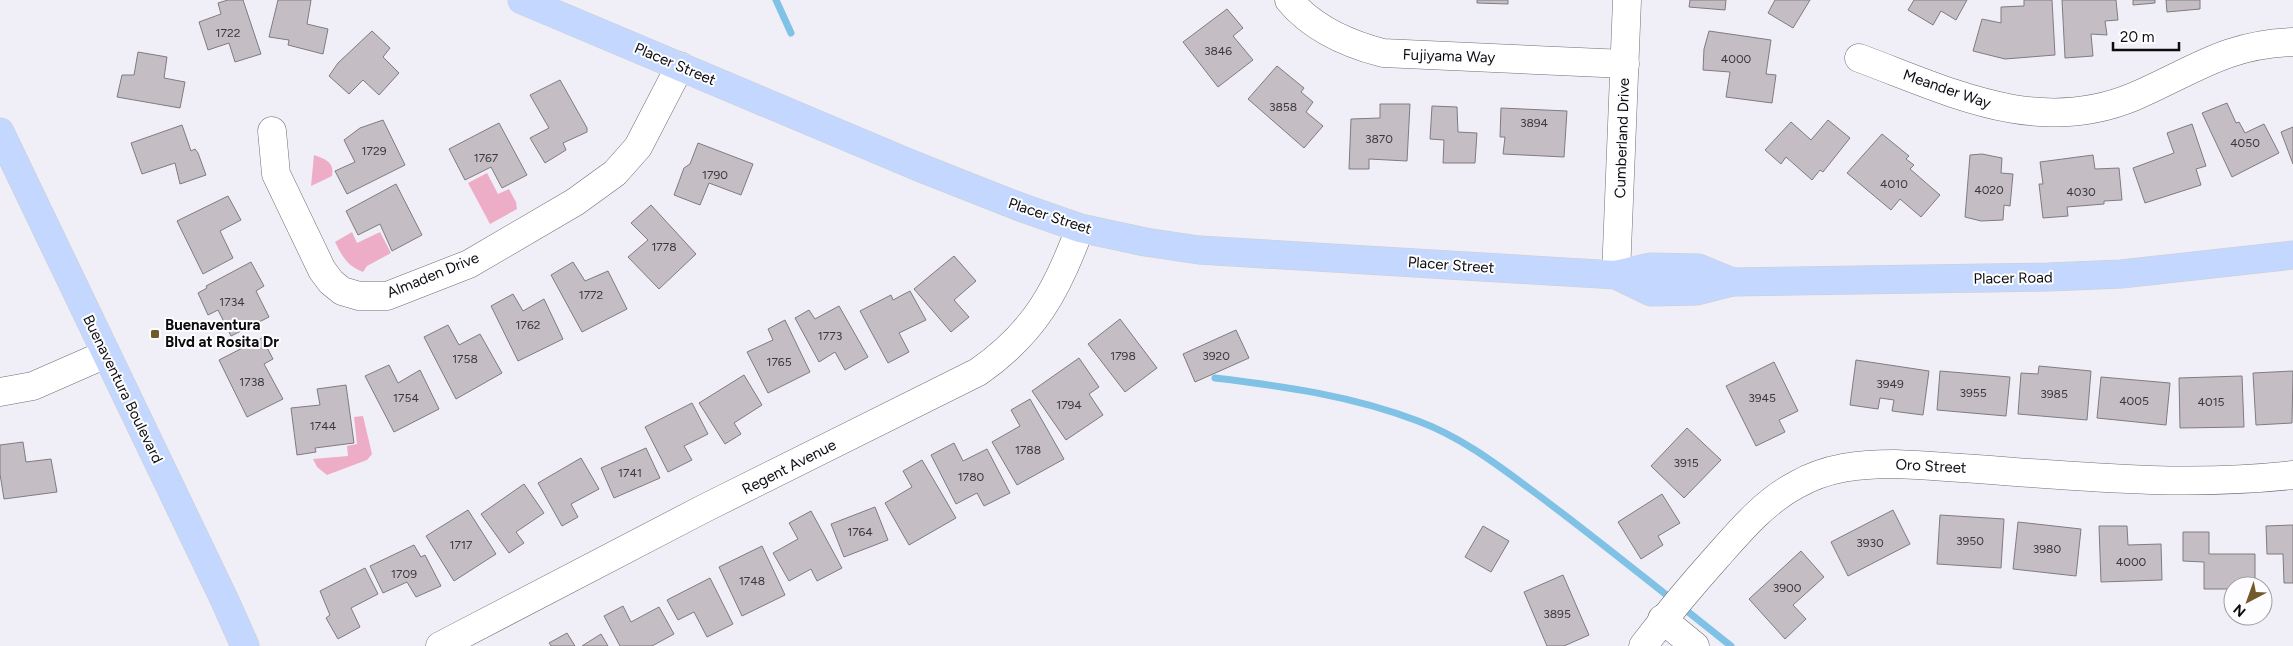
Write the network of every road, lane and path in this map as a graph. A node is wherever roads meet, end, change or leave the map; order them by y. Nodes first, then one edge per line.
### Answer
1 (522, 0) edge
2 (1289, 0) edge
3 (1627, 0) edge
4 (2293, 42) edge
5 (1859, 58) dead end
6 (1625, 64) junction
7 (680, 66) junction
8 (272, 131) dead end
9 (0, 132) edge
10 (1080, 228) junction
11 (2293, 255) edge
12 (1616, 275) junction
13 (106, 354) junction
14 (0, 392) edge
15 (2293, 475) edge
16 (1662, 619) junction
17 (245, 646) edge
18 (440, 646) edge
19 (1643, 646) edge
20 (1695, 646) edge

1 - 7 main road, Placer Street
2 - 6 street, Fujiyama Way
3 - 6 street, Cumberland Drive
4 - 5 street, Meander Way
6 - 12 street, Cumberland Drive
7 - 8 street, Almaden Drive
7 - 10 main road, Placer Street
9 - 13 main road, Buenaventura Boulevard
10 - 12 main road, Placer Street
10 - 18 street, Regent Avenue
11 - 12 main road, Placer Road
13 - 14 street
13 - 17 main road, Buenaventura Boulevard
15 - 16 street, Oro Street
16 - 19 street, Oro Street
16 - 20 street

